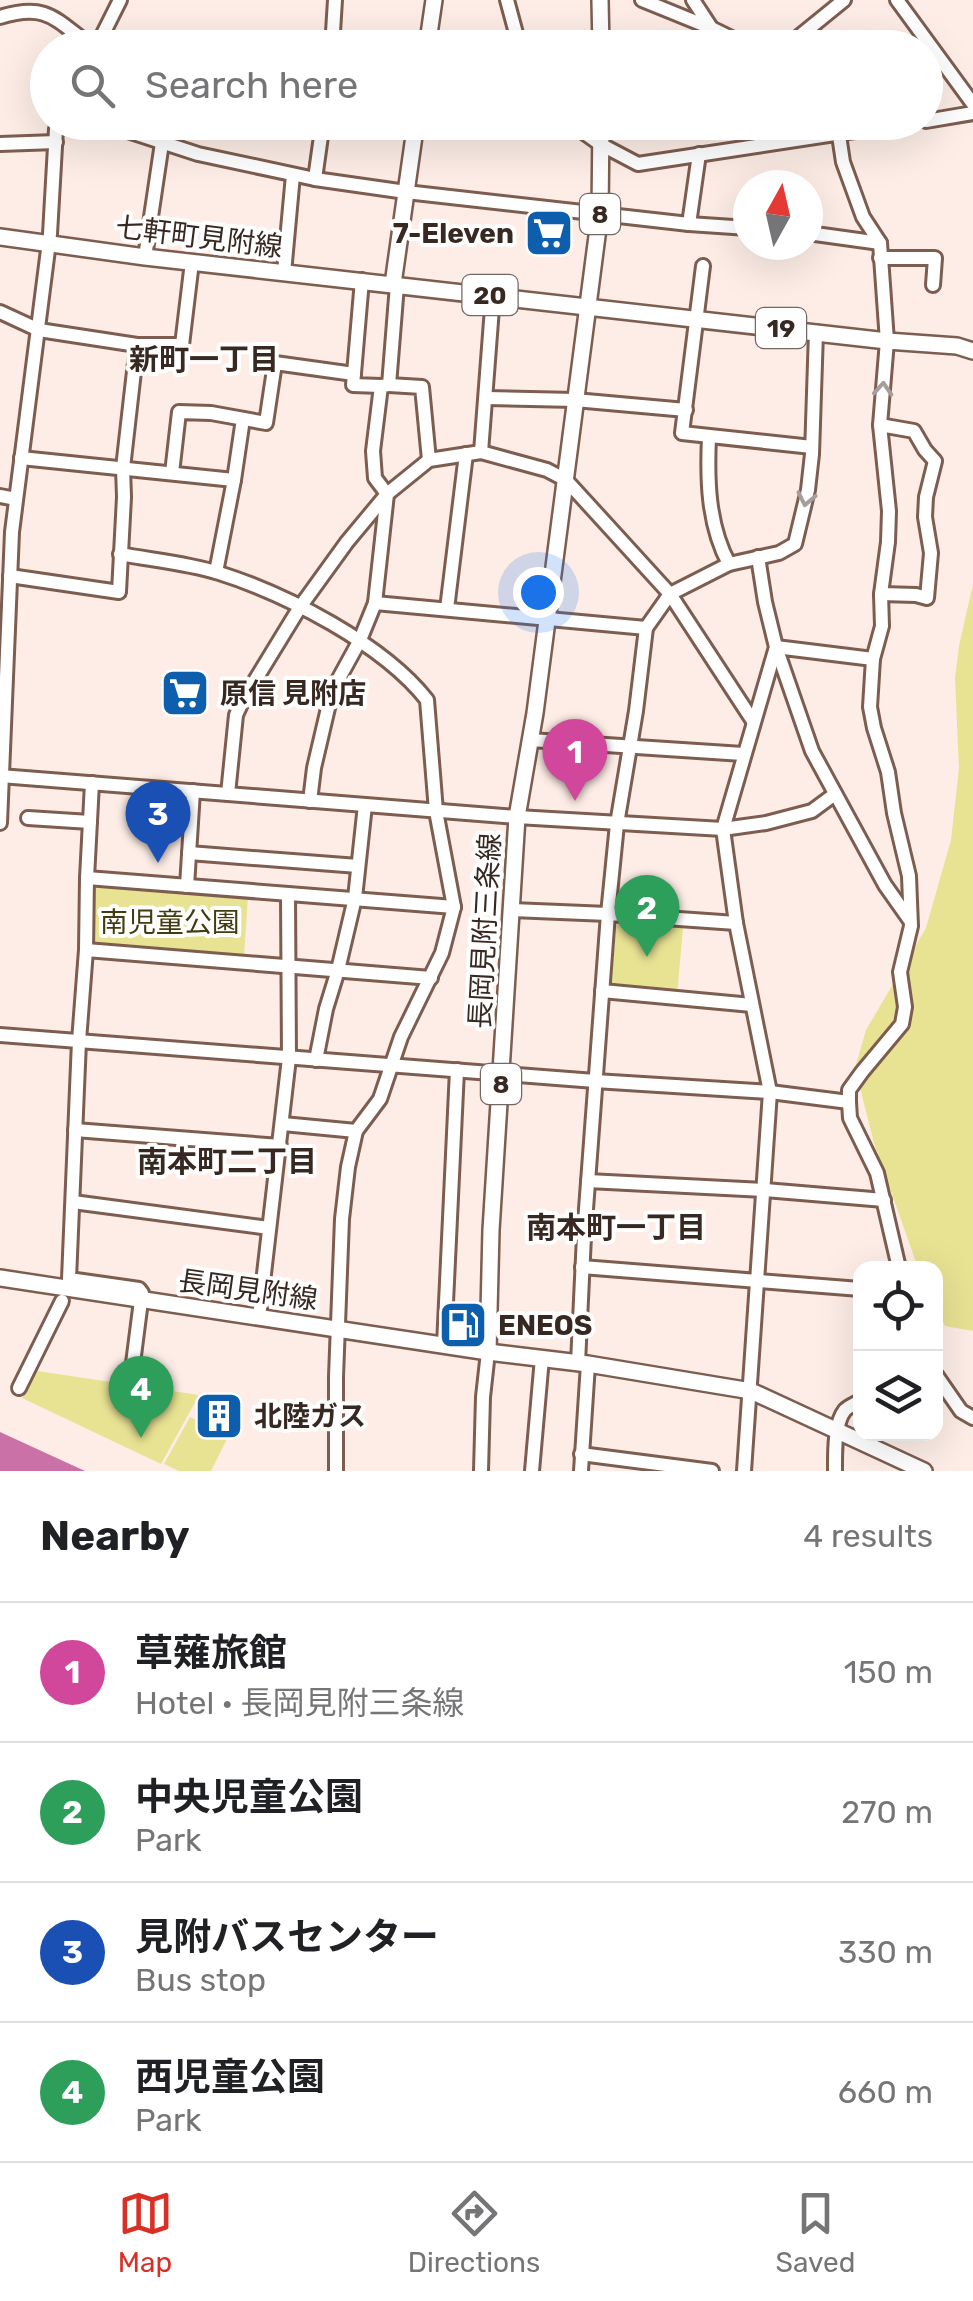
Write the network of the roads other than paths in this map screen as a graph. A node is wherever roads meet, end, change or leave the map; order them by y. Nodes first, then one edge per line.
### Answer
1 (120, 0) edge
2 (335, 0) edge
3 (434, 0) edge
4 (507, 0) edge
5 (600, 0) edge
6 (642, 0) edge
7 (693, 0) edge
8 (844, 0) edge
9 (897, 0) edge
10 (0, 17) edge
11 (711, 28) junction
12 (73, 30) edge
13 (104, 30) edge
14 (333, 30) edge
15 (430, 30) edge
16 (515, 30) edge
17 (601, 30) edge
18 (715, 30) edge
19 (806, 30) edge
20 (919, 30) edge
21 (943, 63) edge
22 (973, 104) edge
23 (973, 113) edge
24 (943, 117) edge
25 (153, 140) edge
26 (320, 140) edge
27 (413, 140) edge
28 (594, 140) edge
29 (600, 140) edge
30 (795, 140) edge
31 (840, 140) edge
32 (56, 142) joint
33 (162, 143) junction
34 (0, 144) edge
35 (600, 144) junction
36 (698, 154) junction
37 (294, 175) junction
38 (315, 179) junction
39 (406, 192) junction
40 (600, 213) junction
41 (689, 224) junction
42 (733, 227) edge
43 (0, 237) edge
44 (823, 237) edge
45 (50, 243) junction
46 (880, 251) junction
47 (145, 257) junction
48 (192, 262) junction
49 (703, 266) dead end
50 (284, 273) junction
51 (362, 280) junction
52 (395, 284) junction
53 (933, 285) dead end
54 (493, 295) junction
55 (588, 306) junction
56 (0, 312) edge
57 (697, 319) junction
58 (39, 330) junction
59 (816, 332) junction
60 (886, 341) junction
61 (137, 345) junction
62 (973, 351) edge
63 (354, 374) junction
64 (385, 386) junction
65 (486, 398) junction
66 (575, 400) junction
67 (686, 410) junction
68 (244, 418) junction
69 (880, 425) junction
70 (709, 437) junction
71 (812, 448) junction
72 (481, 452) junction
73 (466, 454) junction
74 (21, 458) junction
75 (429, 460) junction
76 (124, 468) junction
77 (172, 473) junction
78 (234, 480) junction
79 (566, 480) junction
80 (387, 494) junction
81 (0, 496) edge
82 (16, 499) junction
83 (120, 554) junction
84 (6, 556) edge
85 (758, 557) junction
86 (729, 564) junction
87 (216, 572) junction
88 (10, 576) junction
89 (670, 594) junction
90 (881, 594) junction
91 (375, 603) junction
92 (300, 607) junction
93 (446, 609) junction
94 (547, 618) junction
95 (646, 628) junction
96 (360, 640) junction
97 (776, 647) junction
98 (874, 659) junction
99 (753, 721) junction
100 (530, 740) junction
101 (631, 745) junction
102 (743, 754) junction
103 (1, 776) edge
104 (92, 784) junction
105 (194, 792) junction
106 (228, 794) junction
107 (835, 794) junction
108 (310, 801) junction
109 (366, 805) junction
110 (436, 810) junction
111 (517, 817) junction
112 (28, 818) dead end
113 (90, 822) junction
114 (0, 823) edge
115 (618, 824) junction
116 (723, 829) junction
117 (189, 852) junction
118 (358, 866) junction
119 (87, 878) junction
120 (187, 886) junction
121 (288, 894) junction
122 (354, 898) junction
123 (454, 907) junction
124 (512, 910) junction
125 (608, 914) junction
126 (910, 920) junction
127 (736, 924) junction
128 (86, 950) junction
129 (290, 968) junction
130 (338, 970) junction
131 (431, 978) junction
132 (602, 992) junction
133 (752, 1006) junction
134 (0, 1036) edge
135 (79, 1041) junction
136 (290, 1058) junction
137 (316, 1060) junction
138 (390, 1065) junction
139 (457, 1070) junction
140 (502, 1074) junction
141 (596, 1082) junction
142 (770, 1092) junction
143 (849, 1102) junction
144 (283, 1124) junction
145 (76, 1130) junction
146 (356, 1131) junction
147 (280, 1146) junction
148 (588, 1181) junction
149 (765, 1190) junction
150 (884, 1200) junction
151 (73, 1202) junction
152 (269, 1228) junction
153 (897, 1261) edge
154 (582, 1266) junction
155 (0, 1278) edge
156 (758, 1280) junction
157 (853, 1287) edge
158 (141, 1300) junction
159 (62, 1301) dead end
160 (259, 1317) junction
161 (338, 1329) junction
162 (444, 1345) junction
163 (488, 1352) junction
164 (542, 1358) junction
165 (583, 1364) junction
166 (131, 1379) dead end
167 (943, 1385) edge
168 (19, 1388) dead end
169 (751, 1392) junction
170 (853, 1405) edge
171 (973, 1418) edge
172 (838, 1431) junction
173 (582, 1454) junction
174 (336, 1471) edge
175 (481, 1471) edge
176 (532, 1471) edge
177 (581, 1471) edge
178 (712, 1471) edge
179 (744, 1471) edge
180 (835, 1471) edge
181 (924, 1471) edge

1 - 13 street
2 - 14 street
3 - 15 main road
4 - 16 street
5 - 17 main road
6 - 11 street
7 - 11 street
8 - 19 street
9 - 20 street
10 - 12 street
11 - 18 street
21 - 22 street
23 - 24 street
25 - 33 street
26 - 38 street
27 - 39 main road
28 - 35 street
29 - 35 main road, 長岡見附三条線 / 8
30 - 36 street
31 - 46 street
32 - 34 street
32 - 45 street
33 - 37 street
33 - 47 street
35 - 36 street
35 - 40 main road, 長岡見附三条線 / 8
36 - 41 street
37 - 38 street
37 - 50 street
38 - 39 street
39 - 40 street
39 - 52 main road
40 - 41 street
40 - 55 main road, 長岡見附三条線 / 8
41 - 42 street
43 - 45 main road, 七軒町見附線
44 - 46 street
45 - 47 main road, 七軒町見附線
45 - 58 street
46 - 53 street
46 - 60 street
47 - 48 main road, 七軒町見附線
48 - 50 main road, 七軒町見附線
48 - 61 street
49 - 57 street
50 - 51 main road, 七軒町見附線
51 - 52 main road, 七軒町見附線
51 - 63 street
52 - 54 main road, 20
52 - 64 street
54 - 55 main road, 20
54 - 65 street
55 - 57 main road, 19
55 - 66 main road, 長岡見附三条線 / 8
56 - 58 street
57 - 59 main road, 19
57 - 67 street
58 - 61 street
58 - 74 street
59 - 60 main road, 19
59 - 71 street
60 - 62 main road, 19
69 -> 60 street
61 - 76 street
63 - 64 street
63 - 68 street
64 - 75 street
64 - 80 street
65 - 66 street
65 - 72 street
66 - 67 street
66 - 79 main road, 長岡見附三条線 / 8
67 - 70 street
68 - 77 street
68 - 78 street
69 - 90 street
69 - 90 street
70 - 71 street
70 - 86 street
71 -> 85 street
72 - 73 street
72 - 79 street
73 - 75 street
73 - 93 street
74 - 76 street
74 - 82 street
75 - 80 street
76 - 77 street
76 - 83 street
77 - 78 street
78 - 87 street
79 - 89 street
79 - 94 main road, 長岡見附三条線 / 8
80 - 91 street
80 - 92 street
81 - 82 street
82 - 84 street
83 - 87 street
83 - 88 street
84 - 88 street
85 - 86 street
85 - 97 street
86 - 89 street
87 - 92 street
88 - 103 street
89 - 95 street
89 - 99 street
90 - 98 street
91 - 93 street
91 - 96 street
92 - 96 street
92 - 106 street
93 - 94 street
94 - 95 street
94 - 100 main road, 長岡見附三条線 / 8
95 - 101 street
96 - 108 street
96 - 110 street
97 - 98 street
97 - 99 street
97 - 107 street
98 - 126 street
99 - 102 street
100 - 101 street
100 - 111 main road, 長岡見附三条線 / 8
101 - 102 street
101 - 115 street
102 - 116 street
103 - 104 street
103 - 114 street
104 - 105 street
104 - 113 street
105 - 106 street
105 - 117 street
106 - 108 street
107 - 116 street
107 - 126 street
108 - 109 street
109 - 110 street
109 - 118 street
110 - 111 street
110 - 123 street
111 - 115 street
111 - 124 main road, 長岡見附三条線 / 8
112 - 113 street
113 - 119 street
115 - 116 street
115 - 125 street
116 - 127 street
117 - 118 street
117 - 120 street
118 - 122 street
119 - 120 street
119 - 128 street
120 - 121 street
121 - 122 street
121 - 129 street
122 - 123 street
122 - 130 street
123 - 131 street
124 - 125 street
124 - 140 main road, 長岡見附三条線 / 8
125 - 127 street
125 - 132 street
126 - 143 street
127 - 133 street
128 - 129 street
128 - 135 street
129 - 130 street
129 - 136 street
130 - 131 street
130 - 137 street
131 - 138 street
132 - 133 street
132 - 141 street
133 - 142 street
134 - 135 street
135 - 136 street
135 - 145 street
136 - 137 street
136 - 144 street
137 - 138 street
138 - 139 street
138 - 146 street
139 - 140 street
139 - 162 street
140 - 141 street
140 - 163 main road, 長岡見附三条線 / 8
141 - 142 street
141 - 148 street
142 - 143 street
142 - 149 street
143 - 150 street
144 - 146 street
144 - 147 street
145 - 147 street
145 - 151 street
146 - 161 street
147 - 152 street
148 - 149 street
148 - 154 street
149 - 150 street
149 - 156 street
150 - 153 street
151 - 152 street
151 - 158 street
152 - 160 street
154 - 156 street
154 - 165 street
155 - 158 main road, 長岡見附線
156 - 157 street
156 - 169 street
158 - 160 main road, 長岡見附線
158 - 166 street
159 - 168 street
160 - 161 main road, 長岡見附線
161 - 162 main road, 長岡見附線
161 - 174 street
162 - 163 main road, 長岡見附線
163 - 164 main road
163 - 175 street
164 - 165 main road
164 - 176 street
165 - 169 main road
165 - 173 street
167 - 171 street
169 - 172 main road
169 - 179 street
170 - 172 street
172 - 180 street
172 - 181 main road
173 - 177 street
173 - 178 street

